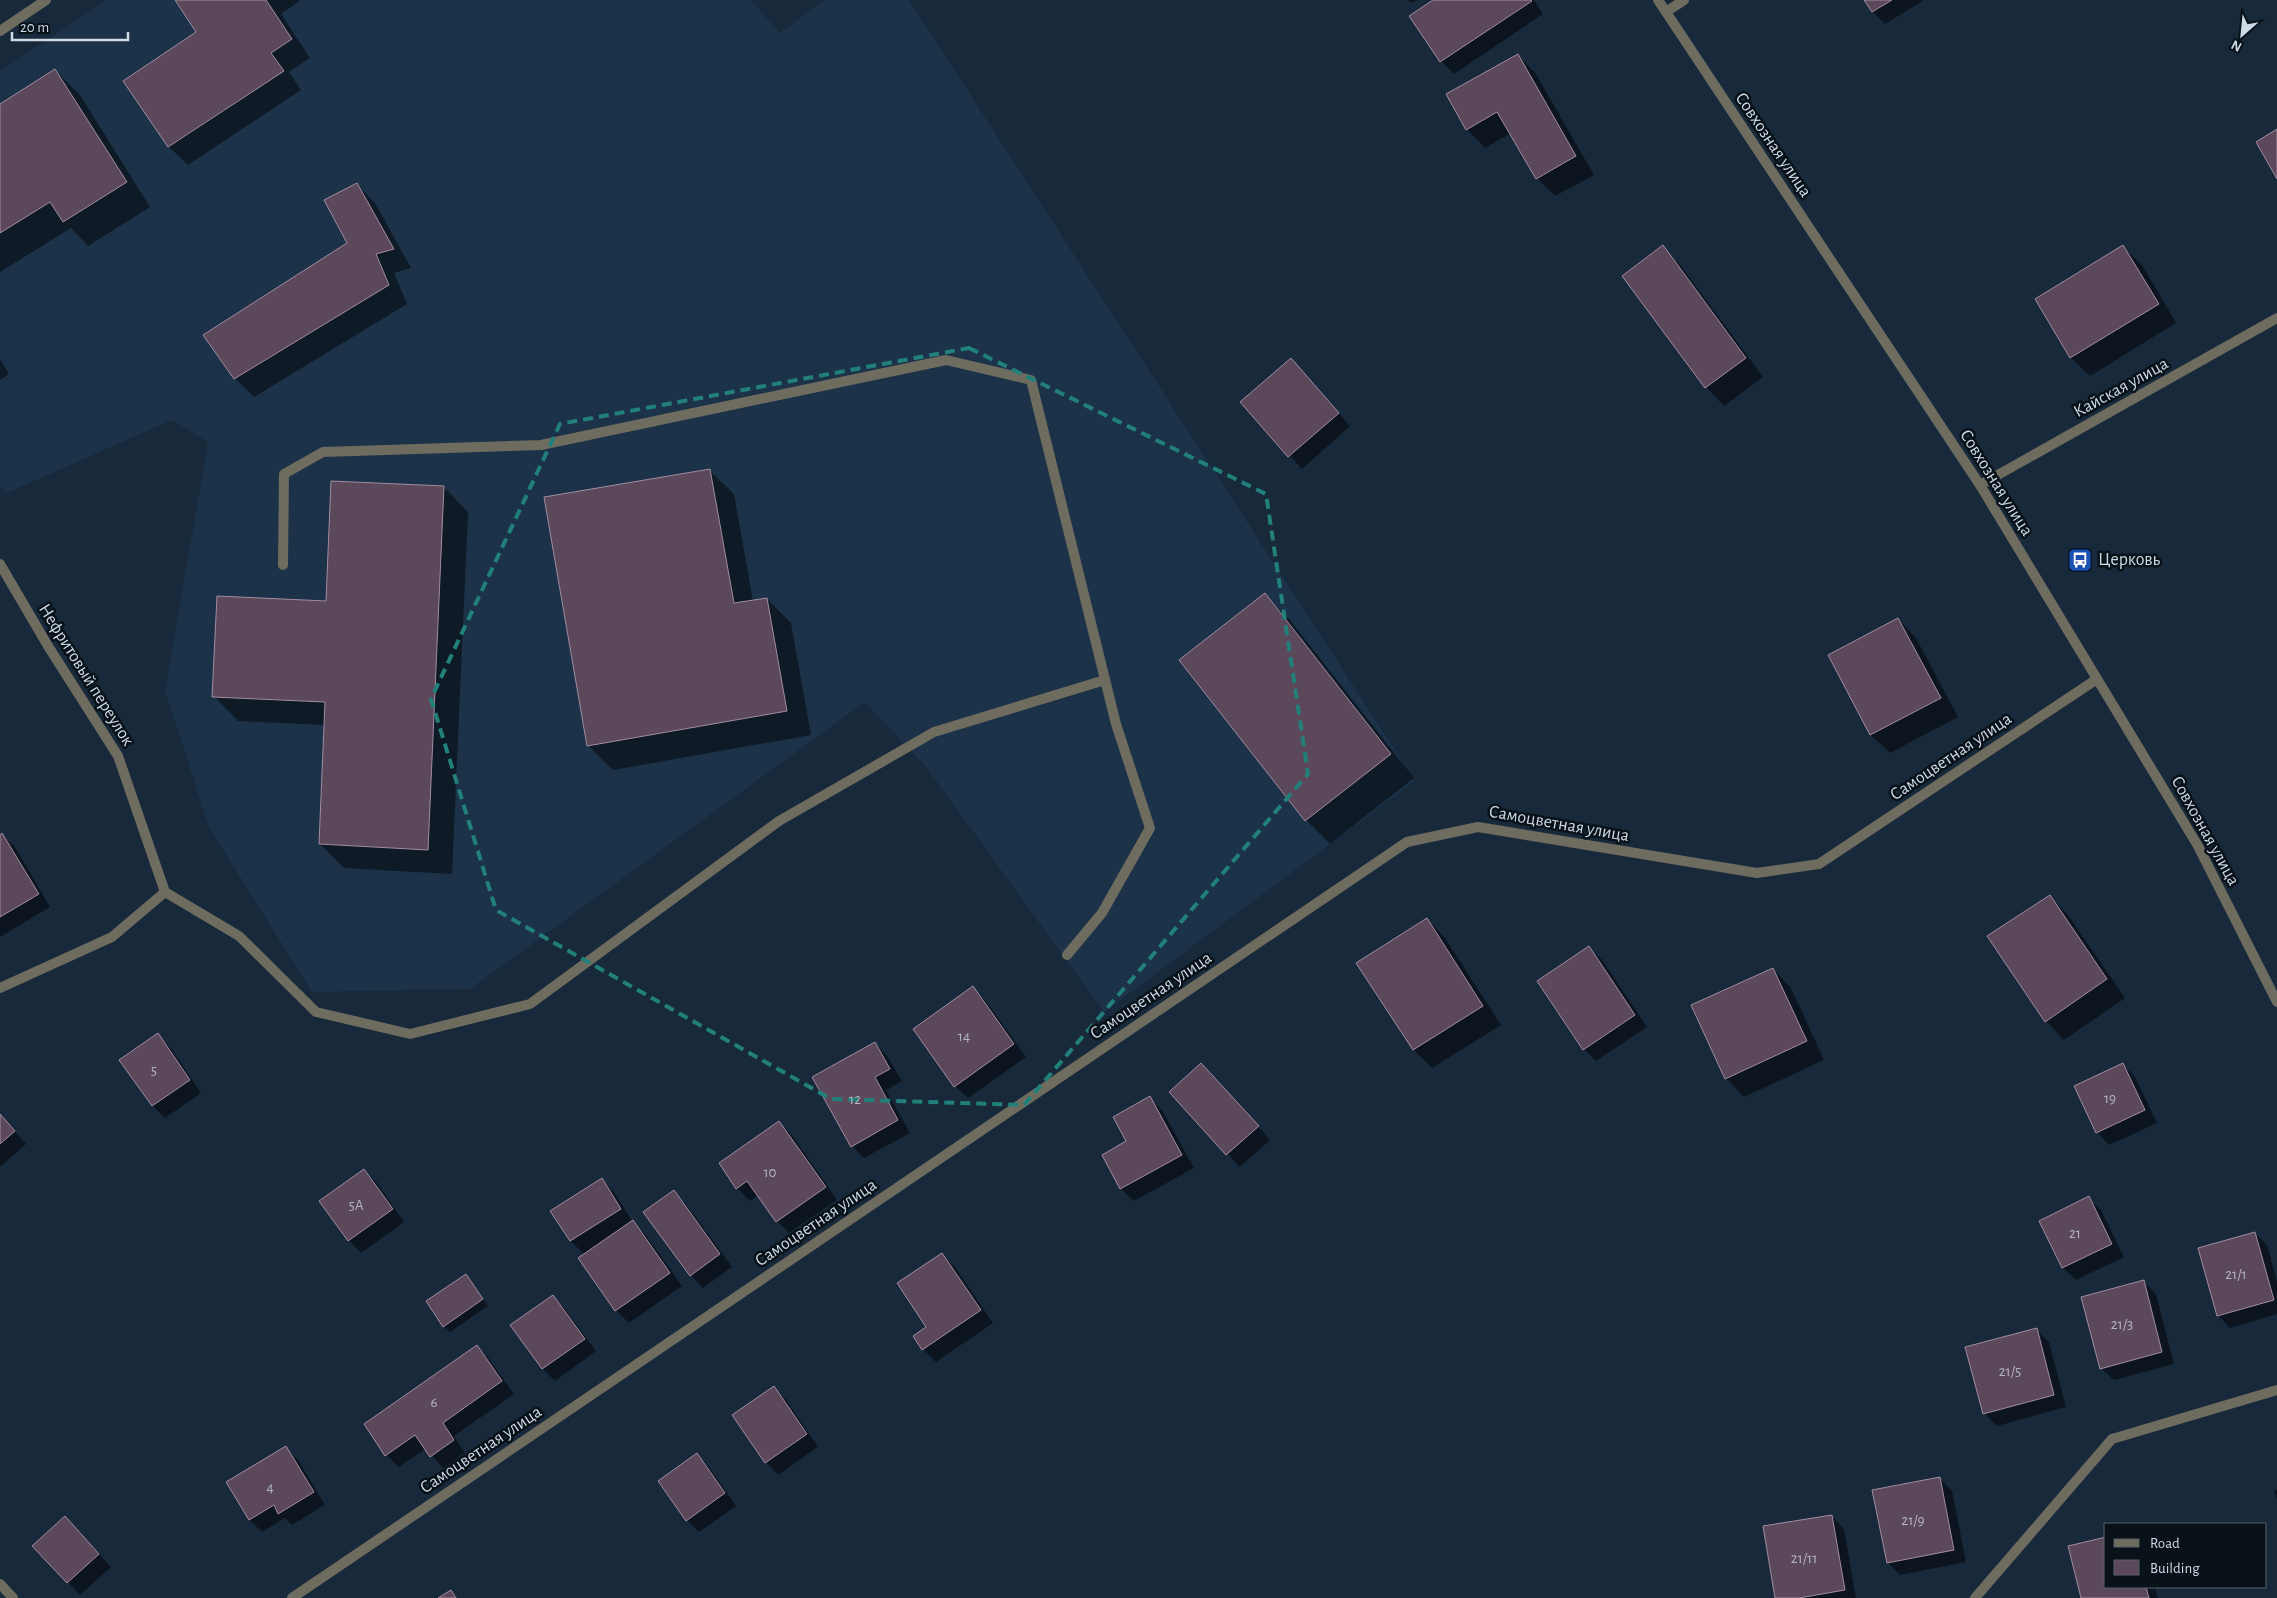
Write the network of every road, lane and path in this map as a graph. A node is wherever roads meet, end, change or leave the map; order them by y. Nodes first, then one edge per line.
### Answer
1 (46, 0) edge
2 (1658, 0) edge
3 (1684, 0) edge
4 (1666, 12) junction
5 (0, 31) edge
6 (2277, 318) edge
7 (1980, 485) junction
8 (0, 564) edge
9 (283, 565) dead end
10 (2097, 679) junction
11 (1105, 680) junction
12 (166, 892) junction
13 (1067, 954) dead end
14 (0, 988) edge
15 (2277, 1002) edge
16 (2277, 1390) edge
17 (0, 1584) edge
18 (13, 1598) edge
19 (292, 1598) edge
20 (1975, 1598) edge

1 - 5 street
2 - 4 street, Совхозная улица
3 - 4 street
4 - 7 street, Совхозная улица
6 - 7 street, Кайская улица
7 - 10 street, Совхозная улица
8 - 12 street, Нефритовый переулок
9 - 11 street
10 - 15 street, Совхозная улица
10 - 19 street, Самоцветная улица
11 - 12 street
11 - 13 street
12 - 14 street
16 - 20 street
17 - 18 street

